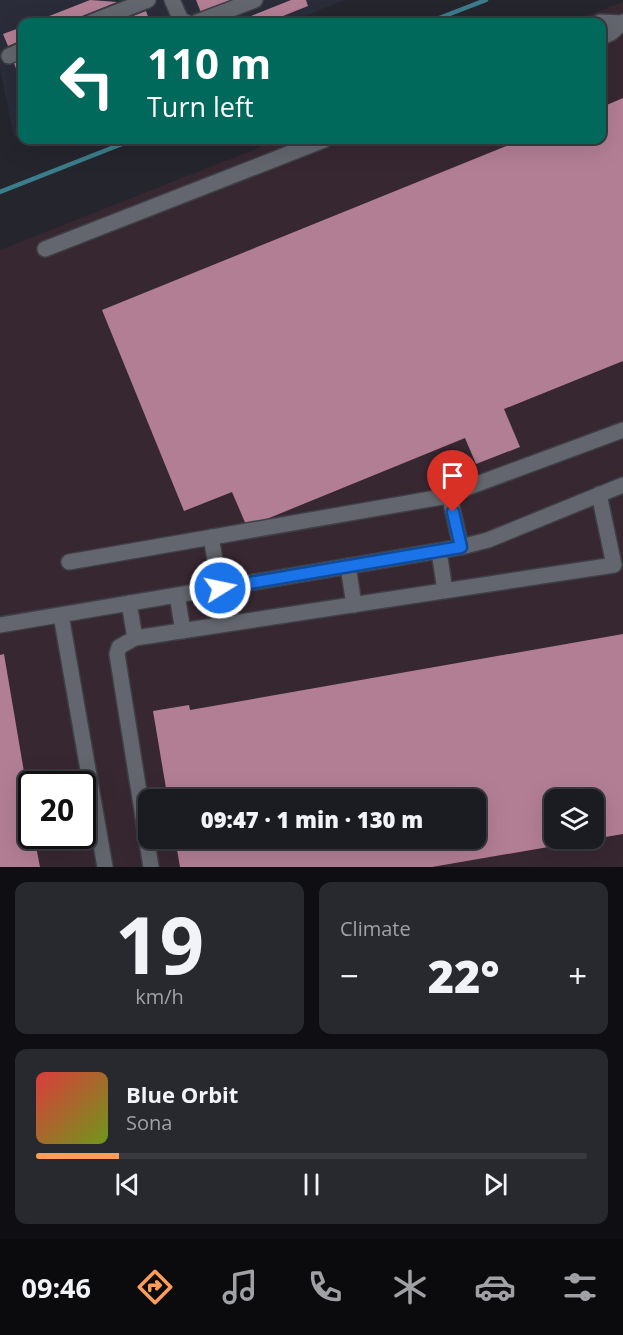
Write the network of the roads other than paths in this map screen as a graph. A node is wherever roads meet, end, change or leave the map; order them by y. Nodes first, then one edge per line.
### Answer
1 (148, 0) edge
2 (172, 0) edge
3 (255, 0) edge
4 (102, 18) edge
5 (180, 18) edge
6 (208, 18) edge
7 (606, 20) edge
8 (622, 22) edge
9 (606, 35) edge
10 (314, 144) edge
11 (45, 249) dead end
12 (623, 430) edge
13 (623, 484) edge
14 (449, 494) junction
15 (599, 494) junction
16 (212, 537) junction
17 (461, 547) junction
18 (439, 551) junction
19 (618, 557) edge
20 (69, 562) dead end
21 (348, 566) junction
22 (220, 588) junction
23 (445, 591) junction
24 (177, 595) junction
25 (129, 603) junction
26 (354, 605) junction
27 (61, 615) junction
28 (0, 625) edge
29 (183, 631) junction
30 (135, 638) junction
31 (105, 867) edge
32 (151, 867) edge

1 - 4 lane
2 - 5 lane
3 - 6 lane
7 - 8 lane
8 - 9 lane
10 - 11 lane
12 - 14 lane
13 - 15 lane
14 - 16 lane
14 - 17 lane
15 - 17 lane
15 - 19 lane
16 - 20 lane
16 - 22 lane
17 - 18 lane
18 - 21 lane
18 - 23 lane
19 - 23 lane
21 - 22 lane
21 - 26 lane
22 - 24 lane
23 - 26 lane
24 - 25 lane
24 - 29 lane
25 - 27 lane
25 - 30 lane
26 - 29 lane
27 - 28 lane
27 - 31 lane
29 - 30 lane
30 - 32 lane

